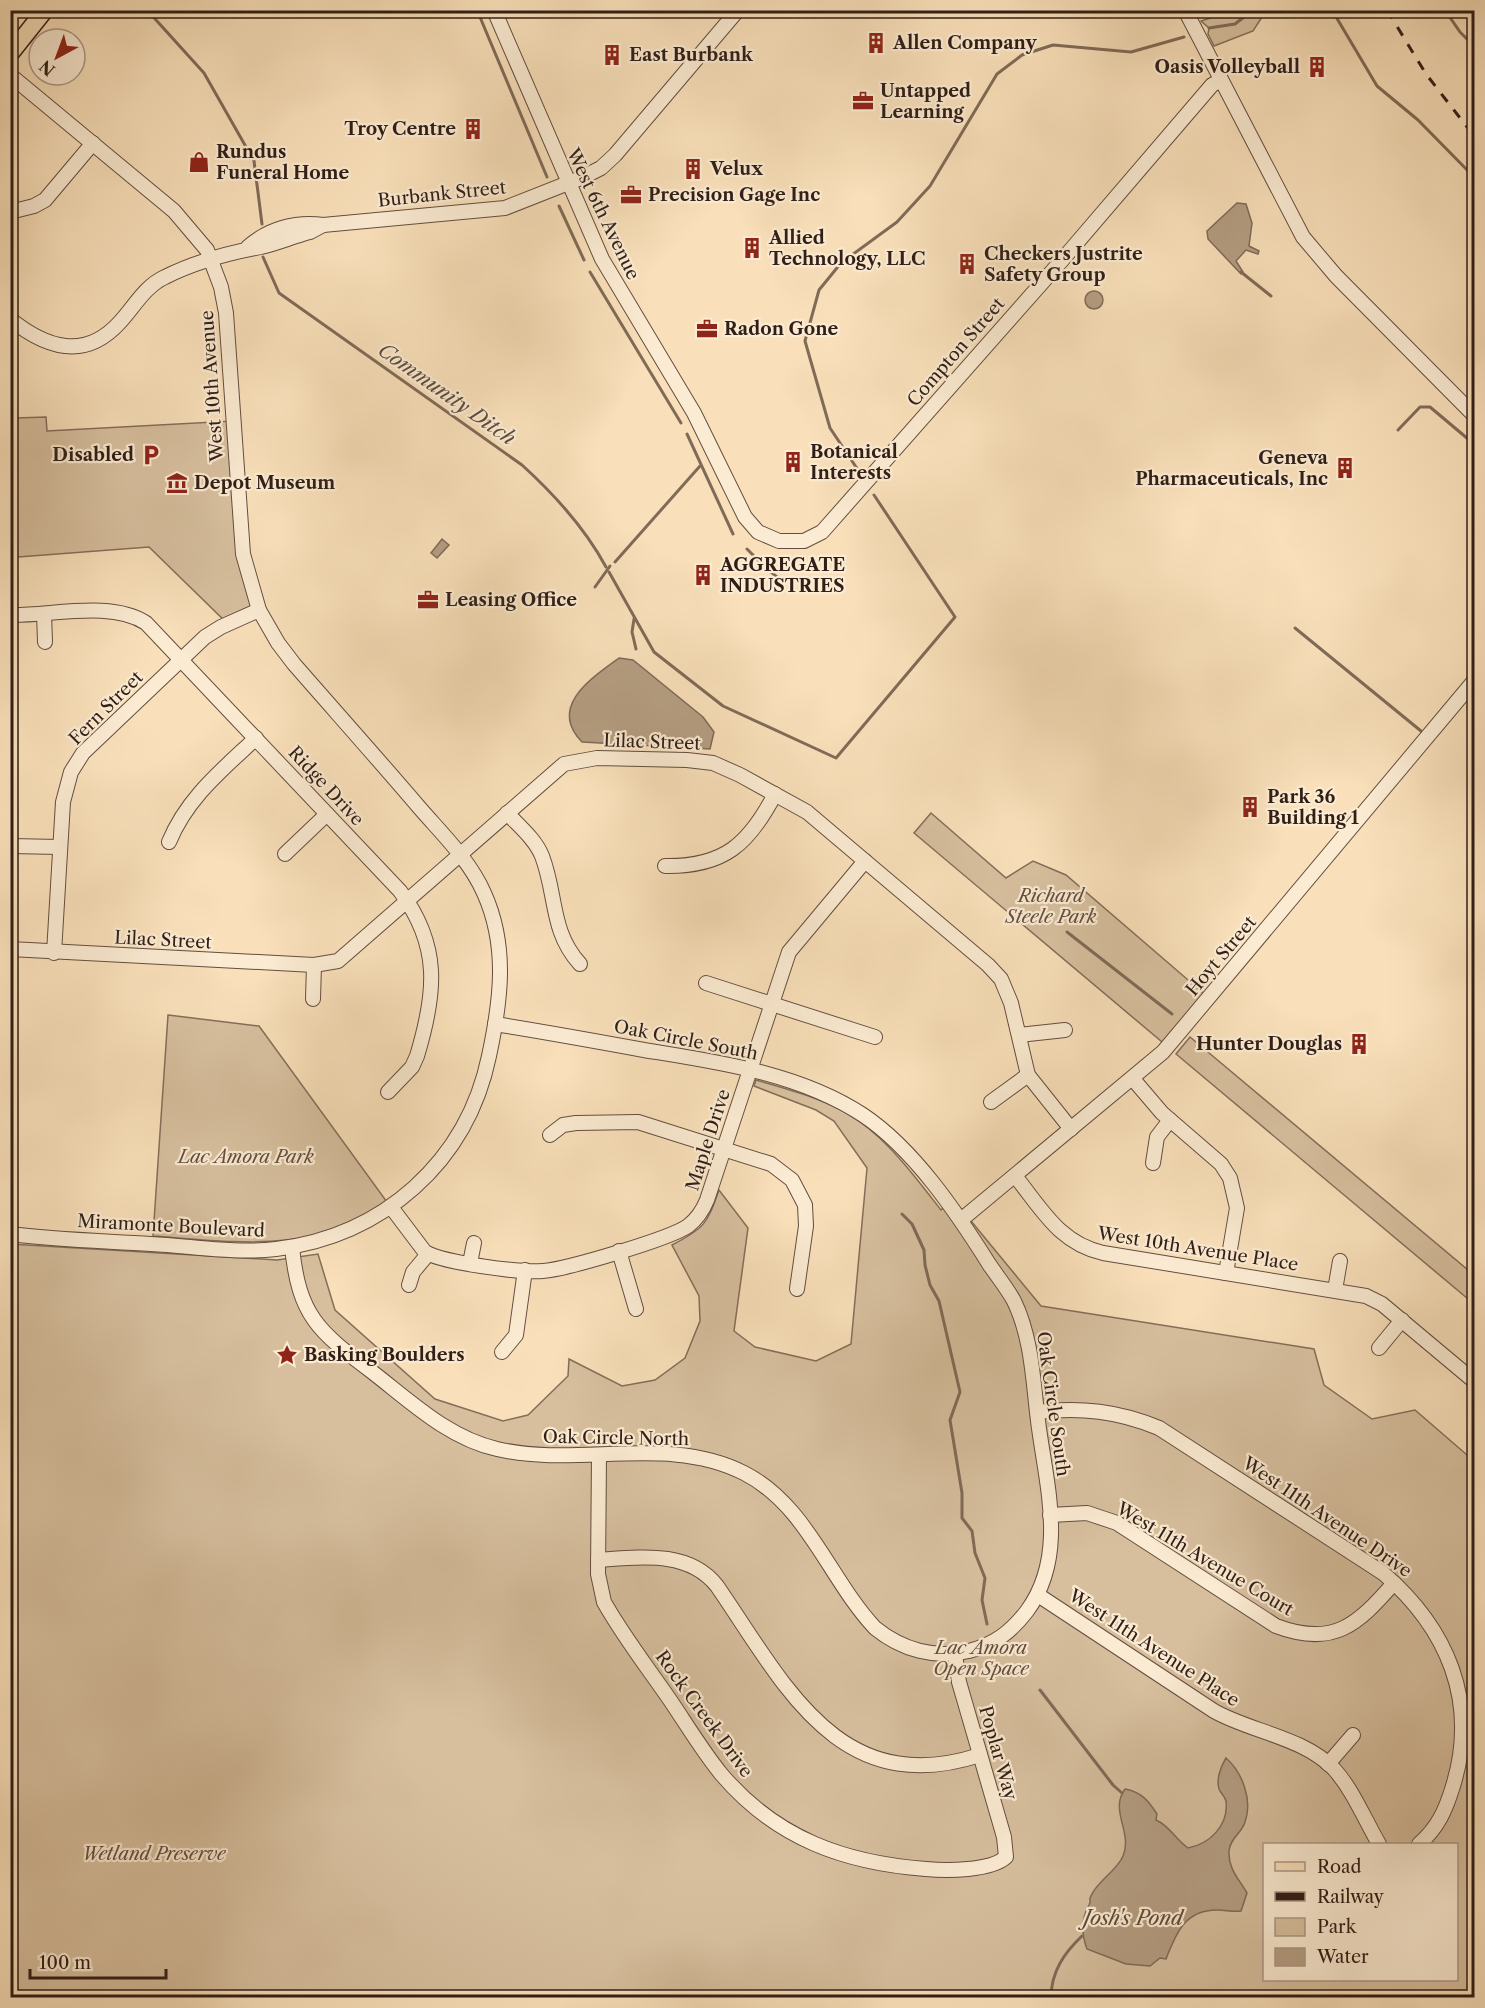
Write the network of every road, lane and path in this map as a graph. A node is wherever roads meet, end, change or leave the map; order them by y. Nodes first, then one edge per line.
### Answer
1 (45, 10) edge
2 (494, 10) edge
3 (738, 10) edge
4 (1185, 10) edge
5 (10, 54) edge
6 (10, 75) edge
7 (1221, 80) junction
8 (93, 143) junction
9 (567, 184) junction
10 (10, 212) edge
11 (212, 259) junction
12 (10, 319) edge
13 (1474, 415) edge
14 (715, 455) joint
15 (259, 610) junction
16 (44, 614) junction
17 (10, 615) edge
18 (45, 642) dead end
19 (182, 659) junction
20 (1474, 681) edge
21 (256, 738) junction
22 (775, 794) junction
23 (507, 813) junction
24 (327, 814) junction
25 (169, 842) dead end
26 (10, 846) edge
27 (60, 847) junction
28 (285, 854) dead end
29 (460, 855) junction
30 (865, 861) junction
31 (665, 866) dead end
32 (406, 899) junction
33 (10, 949) edge
34 (54, 953) junction
35 (580, 964) dead end
36 (314, 965) junction
37 (706, 983) dead end
38 (313, 999) dead end
39 (770, 1004) junction
40 (495, 1024) junction
41 (1065, 1030) dead end
42 (1019, 1035) junction
43 (875, 1037) dead end
44 (750, 1069) junction
45 (1028, 1075) junction
46 (1133, 1079) junction
47 (388, 1092) dead end
48 (991, 1102) dead end
49 (1170, 1120) junction
50 (1071, 1130) junction
51 (550, 1135) dead end
52 (724, 1149) junction
53 (1153, 1163) dead end
54 (1014, 1176) junction
55 (391, 1207) junction
56 (961, 1220) junction
57 (10, 1234) edge
58 (474, 1243) dead end
59 (292, 1247) junction
60 (619, 1251) junction
61 (428, 1254) junction
62 (1340, 1261) dead end
63 (470, 1263) junction
64 (525, 1270) junction
65 (1226, 1273) junction
66 (410, 1285) dead end
67 (797, 1289) dead end
68 (1335, 1290) junction
69 (636, 1309) dead end
70 (1402, 1320) junction
71 (1379, 1348) dead end
72 (502, 1352) dead end
73 (1474, 1381) edge
74 (1037, 1412) junction
75 (599, 1455) junction
76 (1050, 1515) junction
77 (598, 1560) junction
78 (1394, 1583) junction
79 (1038, 1595) junction
80 (955, 1654) junction
81 (1353, 1735) dead end
82 (980, 1755) junction
83 (1328, 1764) junction
84 (1378, 1843) edge
85 (1421, 1843) edge
86 (1003, 1860) joint

1 - 5 main road
2 - 9 street, West 6th Avenue
3 - 9 street, Burbank Street
4 - 7 street
6 - 8 street, West 10th Avenue
7 - 13 street
7 - 14 street, Compton Street
8 - 10 street
8 - 11 street, West 10th Avenue
9 - 11 street, Burbank Street
9 - 14 street, West 6th Avenue
11 - 12 street, Burbank Street
11 - 15 street, West 10th Avenue
15 - 19 street, Fern Street
15 - 29 street, West 10th Avenue
16 - 17 street, Ridge Drive
16 - 18 street
16 - 19 street, Ridge Drive
19 - 21 street, Ridge Drive
19 - 27 street, Fern Street
20 - 46 street, Hoyt Street
21 - 24 street, Ridge Drive
21 - 25 street
22 - 23 street, Lilac Street
22 - 30 street, Lilac Street
22 - 31 street
23 - 29 street, Lilac Street
23 - 35 street
24 - 28 street
24 - 32 street, Ridge Drive
26 - 27 street
27 - 34 street, Fern Street
29 - 32 street, Lilac Street
29 - 40 street, West 10th Avenue
30 - 39 street, Maple Drive
30 - 42 street, Lilac Street
32 - 36 street, Lilac Street
32 - 47 street, Ridge Drive
33 - 34 street, Lilac Street
34 - 36 street, Lilac Street
36 - 38 street
37 - 39 street
39 - 43 street
39 - 44 street, Maple Drive
40 - 44 street, Oak Circle South
40 - 55 street, Miramonte Boulevard
41 - 42 street
42 - 45 street, Lilac Street
44 - 52 street, Maple Drive
44 - 56 street, Oak Circle South
45 - 48 street
45 - 50 street, Lilac Street
46 - 49 street
46 - 50 street, Hoyt Street
49 - 53 street
49 - 65 street
50 - 54 street, Hoyt Street
51 - 52 street
52 - 60 street, Maple Drive
52 - 67 street
54 - 56 street, Hoyt Street
54 - 65 street, West 10th Avenue Place
55 - 59 street, Miramonte Boulevard
55 - 61 street
56 - 74 street, Oak Circle South
57 - 59 street, Miramonte Boulevard
58 - 63 street
59 - 75 street, Oak Circle North
60 - 64 street, Maple Drive
60 - 69 street
61 - 63 street, Maple Drive
61 - 66 street
62 - 68 street
63 - 64 street, Maple Drive
64 - 72 street
65 - 68 street, West 10th Avenue Place
68 - 70 street, West 10th Avenue Place
70 - 71 street
70 - 73 street, West 10th Avenue Place
74 - 76 street, Oak Circle South
74 - 78 street, West 11th Avenue Drive
75 - 77 street, Rock Creek Drive
75 - 80 street, Oak Circle North
76 - 78 street, West 11th Avenue Court
76 - 79 street, Oak Circle South
77 - 82 street
77 - 86 street, Rock Creek Drive
78 - 85 street, West 11th Avenue Drive
79 - 80 street, Oak Circle South
79 - 83 street, West 11th Avenue Place
80 - 82 street, Poplar Way
81 - 83 street
82 - 86 street, Poplar Way
83 - 84 street, West 11th Avenue Place

